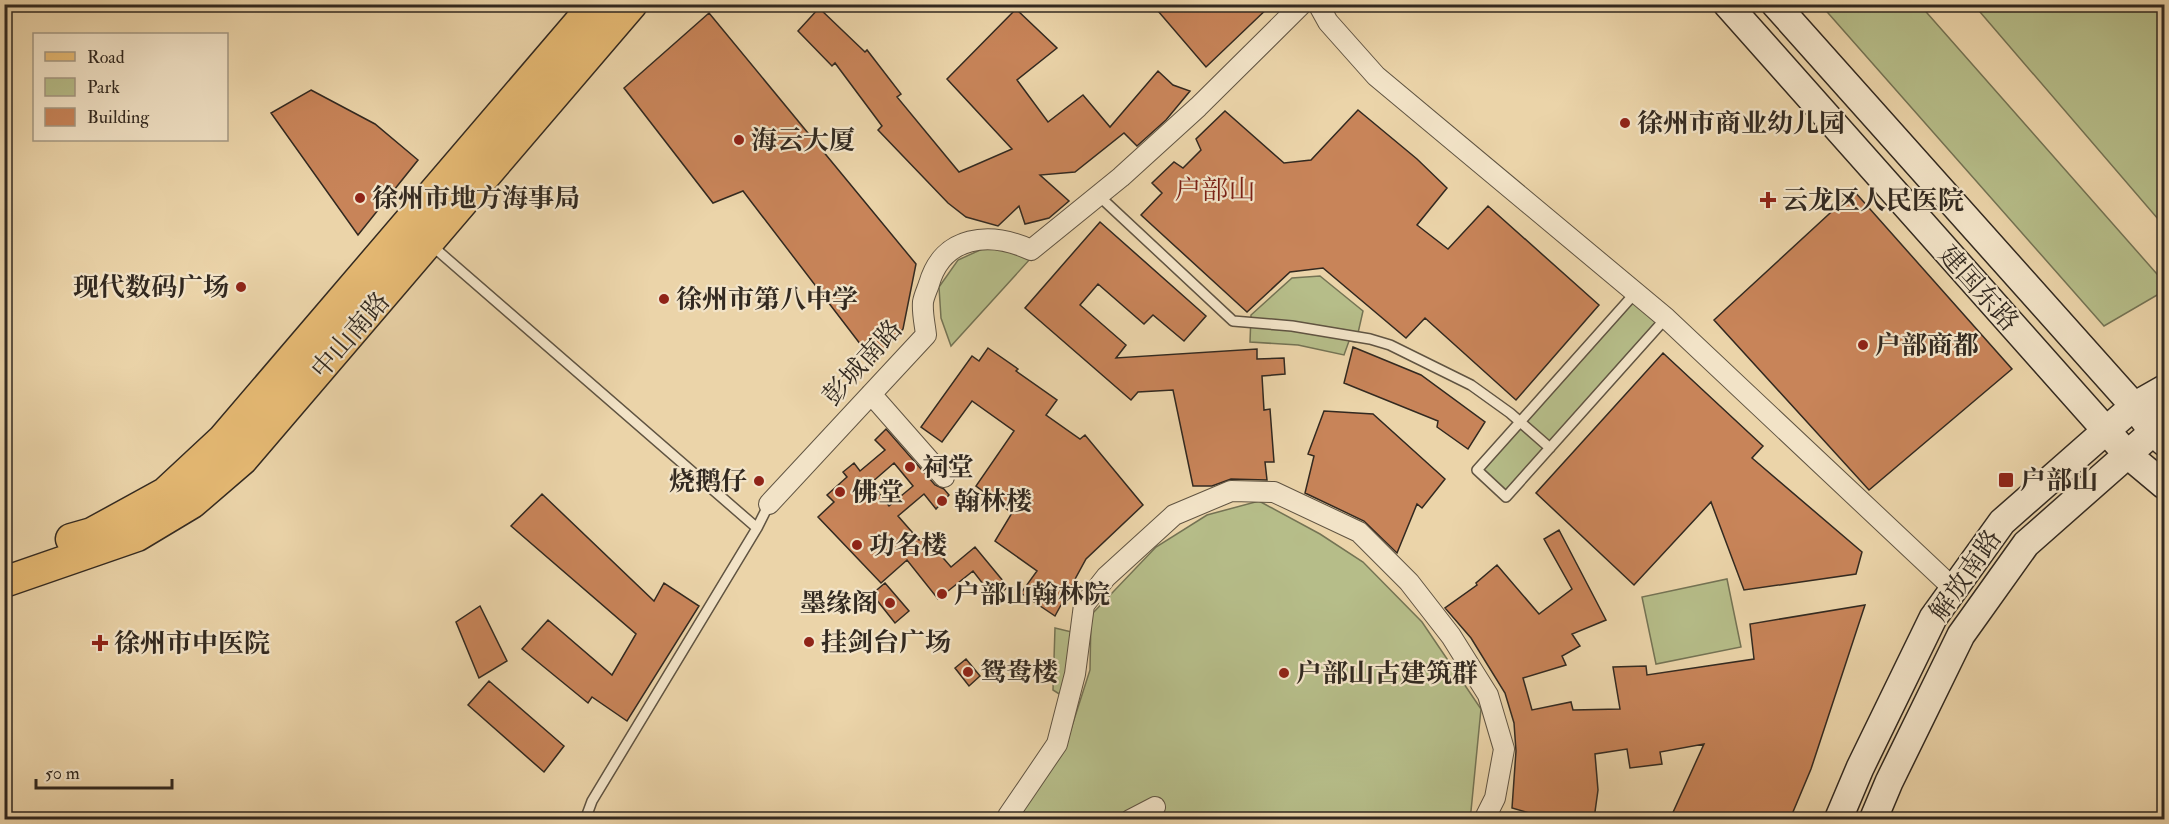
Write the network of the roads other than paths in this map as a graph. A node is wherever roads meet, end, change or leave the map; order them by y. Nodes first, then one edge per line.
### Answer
1 (595, 4) edge
2 (633, 4) edge
3 (1302, 4) edge
4 (1318, 4) edge
5 (1727, 4) edge
6 (1775, 4) edge
7 (1098, 195) junction
8 (429, 243) junction
9 (1636, 292) junction
10 (1666, 318) junction
11 (2164, 389) edge
12 (871, 394) junction
13 (2134, 406) junction
14 (1520, 421) junction
15 (2161, 428) edge
16 (2106, 430) junction
17 (1550, 448) junction
18 (2127, 454) junction
19 (944, 477) dead end
20 (2164, 485) edge
21 (769, 504) joint
22 (757, 528) junction
23 (4, 561) edge
24 (4, 582) edge
25 (1953, 588) junction
26 (1155, 807) dead end
27 (585, 819) edge
28 (1010, 819) edge
29 (1130, 819) edge
30 (1484, 819) edge
31 (1838, 819) edge
32 (1873, 819) edge

1 - 23 main road, 中山南路
2 - 8 main road, 中山南路
3 - 7 street, 彭城南路
4 - 9 street
5 - 16 main road, 建国东路
6 - 13 main road, 建国东路
7 - 12 street, 彭城南路
7 - 14 lane
8 - 22 lane
8 - 24 main road, 中山南路
9 - 10 street
9 - 14 lane
10 - 17 lane
10 - 25 street
11 - 13 main road, 解放南路
12 - 19 street
12 - 21 street, 彭城南路
13 - 15 main road, 建国东路
13 - 16 main road, 解放南路
14 - 17 lane
14 - 17 lane
15 - 18 main road, 解放南路
16 - 18 main road, 建国东路
16 - 25 main road, 解放南路
18 - 20 main road, 建国东路
18 - 32 main road, 解放南路
21 - 22 lane, 彭城南路
22 - 27 lane, 彭城南路
25 - 31 main road, 解放南路
26 - 29 street
28 - 30 street

